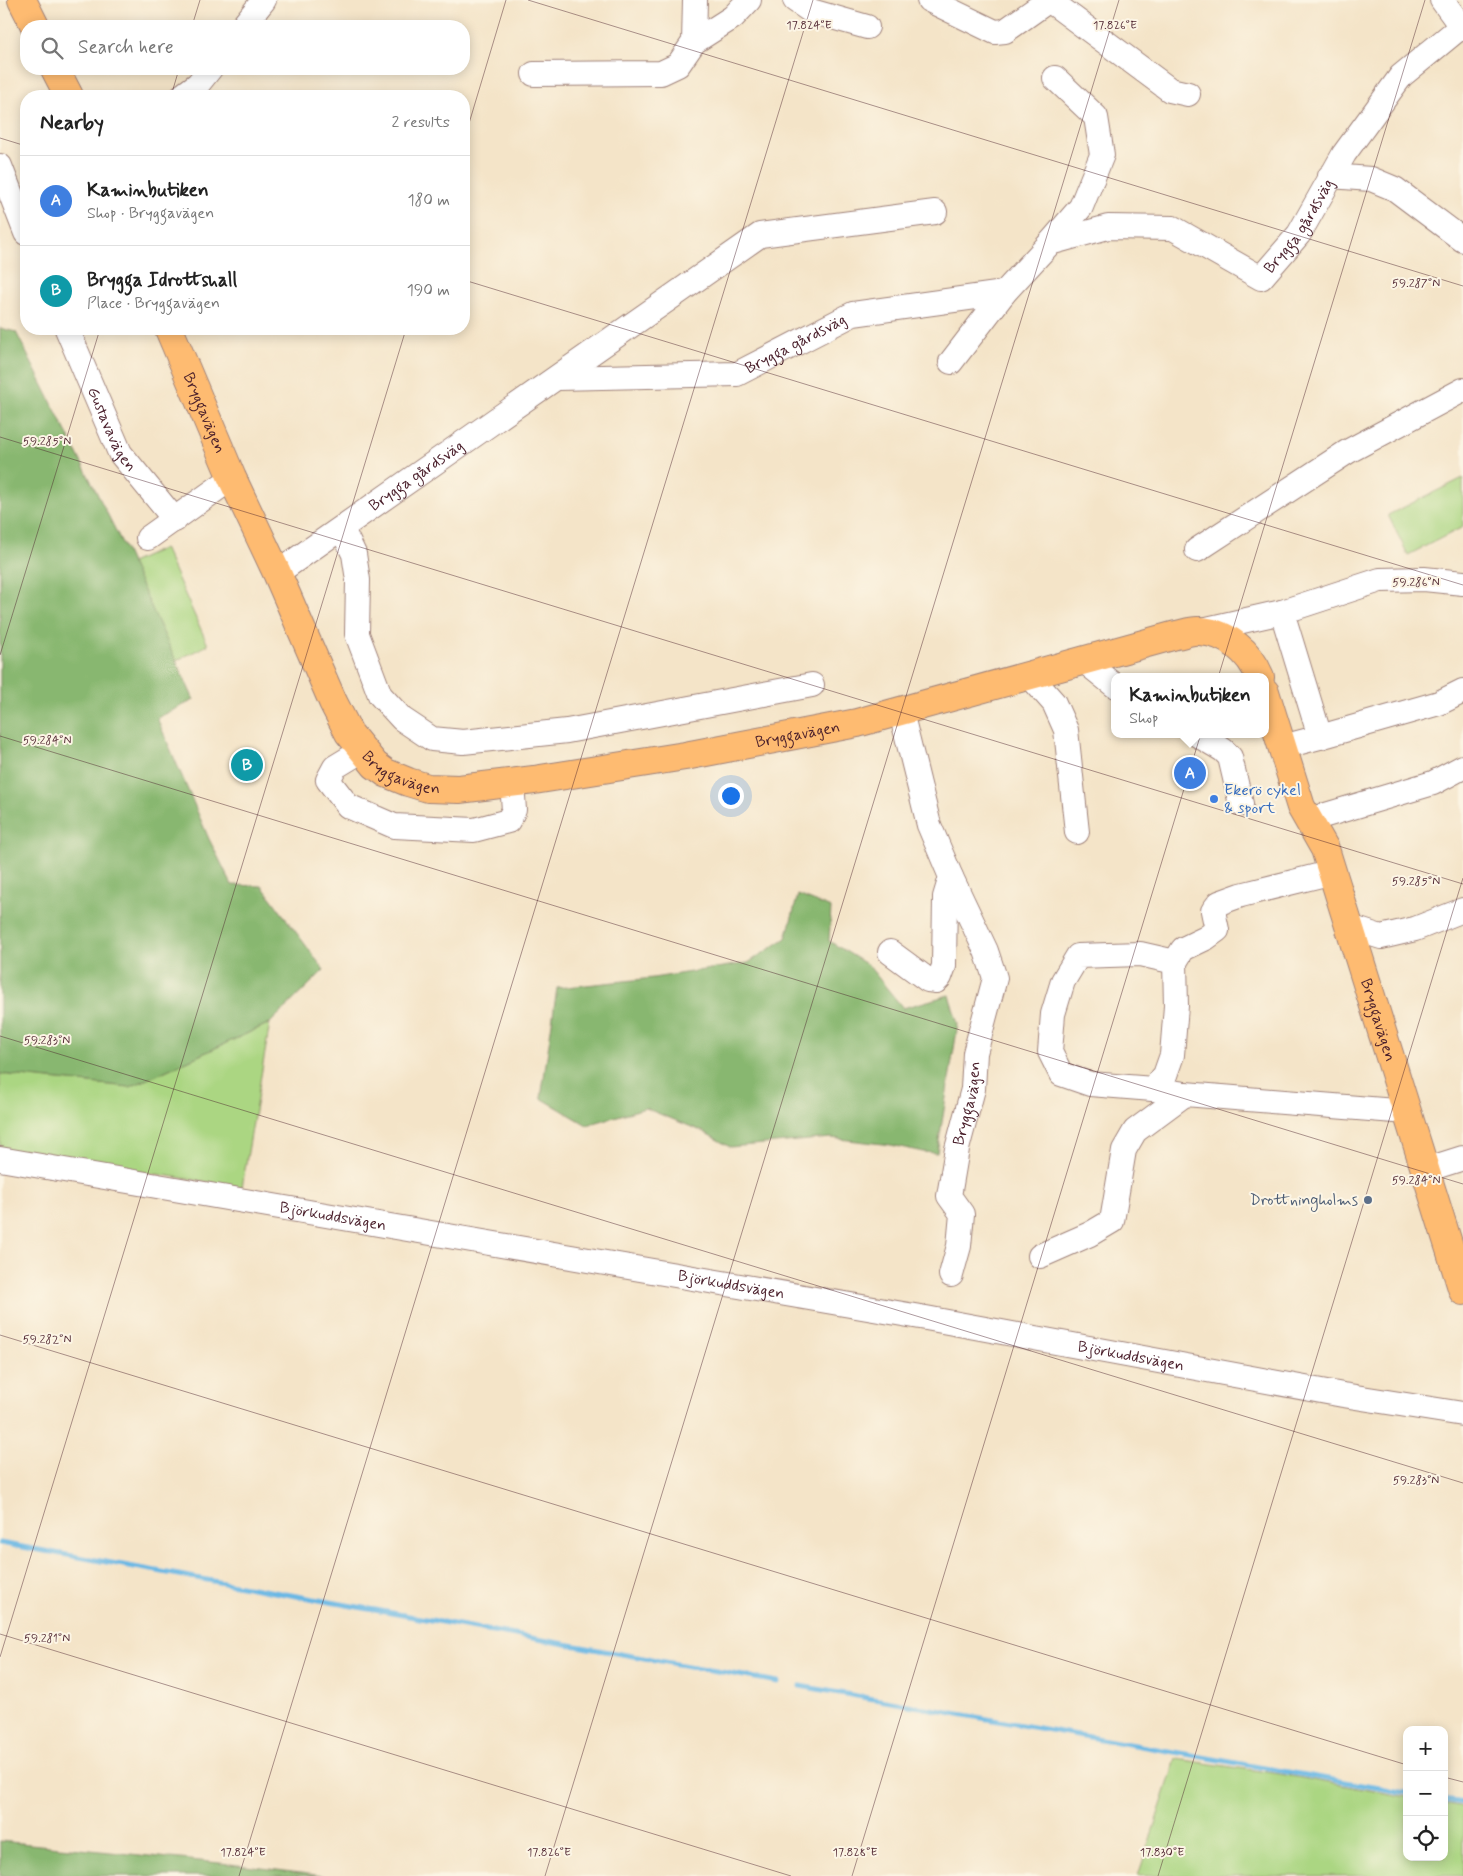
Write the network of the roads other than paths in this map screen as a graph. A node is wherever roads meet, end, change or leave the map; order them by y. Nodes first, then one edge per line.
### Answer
1 (22, 0) edge
2 (264, 0) edge
3 (695, 0) edge
4 (748, 0) edge
5 (795, 0) edge
6 (929, 0) edge
7 (1049, 0) edge
8 (1442, 0) edge
9 (32, 20) edge
10 (248, 20) edge
11 (868, 27) dead end
12 (1462, 27) edge
13 (694, 42) junction
14 (534, 74) dead end
15 (58, 75) edge
16 (205, 75) edge
17 (1055, 78) dead end
18 (65, 90) edge
19 (190, 90) edge
20 (1188, 94) dead end
21 (0, 166) edge
22 (1330, 176) junction
23 (935, 212) dead end
24 (15, 219) edge
25 (1463, 240) edge
26 (1050, 243) junction
27 (1004, 293) junction
28 (70, 335) edge
29 (172, 335) edge
30 (951, 362) dead end
31 (556, 378) junction
32 (1463, 390) edge
33 (232, 478) junction
34 (175, 520) junction
35 (342, 529) junction
36 (148, 538) dead end
37 (1197, 550) dead end
38 (277, 573) junction
39 (1463, 583) edge
40 (1282, 612) junction
41 (1198, 631) junction
42 (1084, 661) junction
43 (1258, 673) edge
44 (1030, 676) junction
45 (1111, 683) edge
46 (812, 685) dead end
47 (1463, 691) edge
48 (1269, 705) edge
49 (901, 712) junction
50 (1320, 737) junction
51 (1203, 738) edge
52 (1282, 747) junction
53 (362, 750) junction
54 (1463, 767) edge
55 (512, 783) junction
56 (1240, 804) dead end
57 (1308, 820) junction
58 (1077, 832) dead end
59 (1332, 872) junction
60 (951, 876) junction
61 (1463, 910) edge
62 (1350, 927) junction
63 (890, 952) dead end
64 (1175, 962) junction
65 (1153, 1089) junction
66 (1185, 1094) junction
67 (1407, 1112) junction
68 (1463, 1158) edge
69 (0, 1159) edge
70 (1425, 1170) junction
71 (1040, 1256) dead end
72 (951, 1275) dead end
73 (1463, 1291) edge
74 (1463, 1414) edge

1 - 9 main road
2 - 10 street
3 - 13 street
4 - 13 street
5 - 11 street
6 - 7 street
7 - 20 street
8 - 12 street, Brygga gårdsväg
12 - 22 street, Brygga gårdsväg
13 - 14 street
15 - 18 main road
16 - 19 street
17 - 26 street
21 - 24 street
22 - 25 street
22 - 26 street, Brygga gårdsväg
23 - 31 street, Brygga gårdsväg
26 - 27 street
27 - 30 street
27 - 31 street, Brygga gårdsväg
28 - 34 street, Gustavavägen
29 - 33 main road, Bryggavägen
31 - 35 street, Brygga gårdsväg
32 - 37 street
33 - 34 street
33 - 38 main road, Bryggavägen
34 - 36 street
35 - 38 street, Brygga gårdsväg
35 - 46 street
38 - 53 main road, Bryggavägen
39 - 40 street, Bryggavägen
40 - 41 street, Bryggavägen
40 - 50 street
41 - 42 main road, Bryggavägen
41 - 43 main road, Bryggavägen
42 - 44 main road, Bryggavägen
42 - 45 street
44 - 49 main road, Bryggavägen
44 - 58 street
47 - 50 street
48 - 52 main road, Bryggavägen
49 - 55 main road, Bryggavägen
49 - 60 street, Bryggavägen
50 - 52 street
51 - 56 street
52 - 57 main road, Bryggavägen
53 - 55 main road, Bryggavägen
53 - 55 street
54 - 57 street
57 - 59 main road, Bryggavägen
59 - 62 main road, Bryggavägen
59 - 64 street
60 - 63 street
60 - 72 street, Bryggavägen
61 - 62 street
62 - 67 main road, Bryggavägen
64 - 65 street
64 - 65 street
65 - 66 street
66 - 67 street
66 - 71 street
67 - 70 main road, Bryggavägen
68 - 70 street
69 - 74 street, Björkuddsvägen
70 - 73 main road, Bryggavägen

